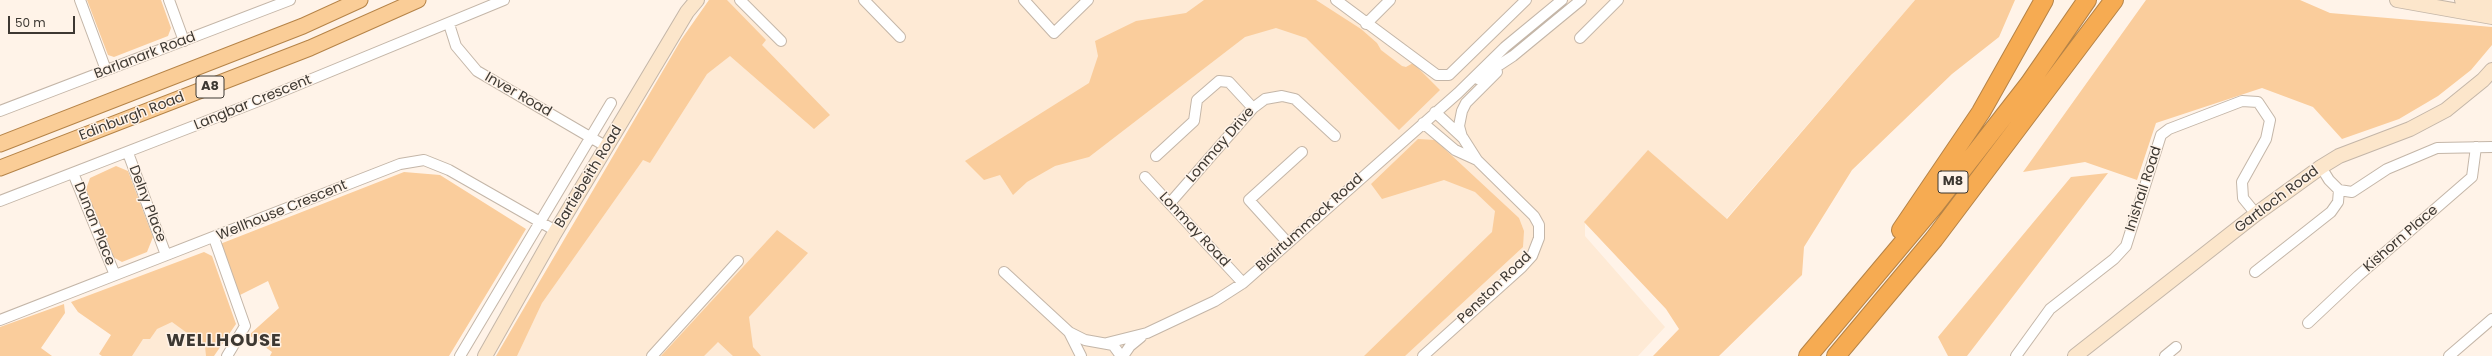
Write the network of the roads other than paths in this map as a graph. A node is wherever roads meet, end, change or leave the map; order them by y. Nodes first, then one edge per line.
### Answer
1 (80, 0) edge
2 (169, 0) edge
3 (290, 0) edge
4 (360, 0) edge
5 (418, 0) edge
6 (504, 0) edge
7 (697, 0) edge
8 (740, 0) edge
9 (864, 0) edge
10 (1024, 0) edge
11 (1088, 0) edge
12 (1336, 0) edge
13 (1390, 0) edge
14 (1526, 0) edge
15 (1562, 0) edge
16 (1581, 0) edge
17 (1618, 0) edge
18 (2044, 0) edge
19 (2087, 0) edge
20 (2114, 0) edge
21 (2397, 0) edge
22 (2462, 0) edge
23 (2492, 5) edge
24 (2492, 17) edge
25 (449, 24) junction
26 (1366, 24) junction
27 (900, 37) dead end
28 (1580, 38) dead end
29 (184, 41) junction
30 (781, 41) dead end
31 (1513, 56) junction
32 (106, 70) junction
33 (2492, 70) edge
34 (1458, 93) junction
35 (611, 103) dead end
36 (1253, 108) junction
37 (0, 111) edge
38 (1436, 112) junction
39 (1423, 123) junction
40 (1335, 136) dead end
41 (591, 138) junction
42 (1463, 138) junction
43 (0, 144) edge
44 (607, 147) junction
45 (2476, 147) junction
46 (2492, 147) edge
47 (1302, 152) dead end
48 (128, 153) junction
49 (1156, 156) dead end
50 (1477, 160) junction
51 (2320, 167) junction
52 (0, 168) edge
53 (73, 173) junction
54 (1145, 177) dead end
55 (2339, 190) junction
56 (0, 202) edge
57 (1170, 203) junction
58 (2256, 214) junction
59 (540, 223) junction
60 (556, 231) junction
61 (214, 238) junction
62 (1288, 244) junction
63 (166, 255) junction
64 (738, 261) dead end
65 (1004, 272) dead end
66 (2256, 272) dead end
67 (115, 275) junction
68 (1243, 283) junction
69 (1843, 317) junction
70 (2492, 319) edge
71 (0, 320) edge
72 (2308, 323) dead end
73 (1069, 332) junction
74 (1147, 333) junction
75 (1104, 343) junction
76 (2176, 347) dead end
77 (227, 356) edge
78 (460, 356) edge
79 (484, 356) edge
80 (652, 356) edge
81 (1081, 356) edge
82 (1085, 356) edge
83 (1122, 356) edge
84 (1423, 356) edge
85 (1808, 356) edge
86 (1836, 356) edge
87 (2016, 356) edge
88 (2075, 356) edge
89 (2165, 356) edge
90 (2449, 356) edge

1 - 32 street
2 - 29 street
3 - 29 street, Barlanark Road
4 - 43 main road, Edinburgh Road / A8
5 - 52 main road, Edinburgh Road / A8
6 - 25 street, Langbar Crescent
7 - 44 main road, Bartiebeith Road
8 - 30 street
9 - 27 street
10 - 11 street
12 - 26 street
13 - 26 street
14 - 26 street
15 - 34 street, Blairtummock Road
16 - 31 street, Blairtummock Road
17 - 28 street
18 - 69 highway
19 - 69 highway, M8
20 - 86 highway, M8
21 - 24 main road
22 - 23 main road
25 - 41 street, Inver Road
25 - 48 street, Langbar Crescent
29 - 32 street, Barlanark Road
31 - 34 street, Blairtummock Road
31 - 42 street
32 - 37 street, Barlanark Road
33 - 51 main road, Gartloch Road
34 - 38 street, Blairtummock Road
35 - 41 street, Bartiebeith Road
36 - 40 street, Lonmay Drive
36 - 49 street
36 - 57 street, Lonmay Drive
38 - 39 street, Blairtummock Road
38 - 42 street, Penston Road
39 - 50 street, Penston Road
39 - 62 street, Blairtummock Road
41 - 44 street, Inver Road
41 - 59 street, Bartiebeith Road
42 - 50 street, Penston Road
44 - 60 main road, Bartiebeith Road
45 - 46 street
45 - 55 street
45 - 72 street, Kishorn Place
47 - 62 street
48 - 53 street, Langbar Crescent
48 - 63 street, Delny Place
50 - 84 street, Penston Road
51 - 55 street
51 - 58 main road, Gartloch Road
53 - 56 street, Langbar Crescent
53 - 67 street, Dunan Place
54 - 57 street, Lonmay Road
55 - 66 street
57 - 68 street, Lonmay Road
58 - 87 street, Inishail Road
58 - 88 main road, Gartloch Road
59 - 60 street, Wellhouse Crescent
59 - 61 street, Wellhouse Crescent
59 - 78 street, Bartiebeith Road
60 - 79 main road, Bartiebeith Road
61 - 63 street, Wellhouse Crescent
61 - 77 street
62 - 68 street, Blairtummock Road
63 - 67 street, Wellhouse Crescent
64 - 80 street
65 - 73 street
67 - 71 street, Wellhouse Crescent
68 - 74 street, Blairtummock Road
69 - 85 highway, M8
70 - 90 street
73 - 75 street
73 - 81 street
74 - 75 street, Blairtummock Road
74 - 83 street, Blairtummock Road
75 - 82 street
75 - 83 street
76 - 89 street

